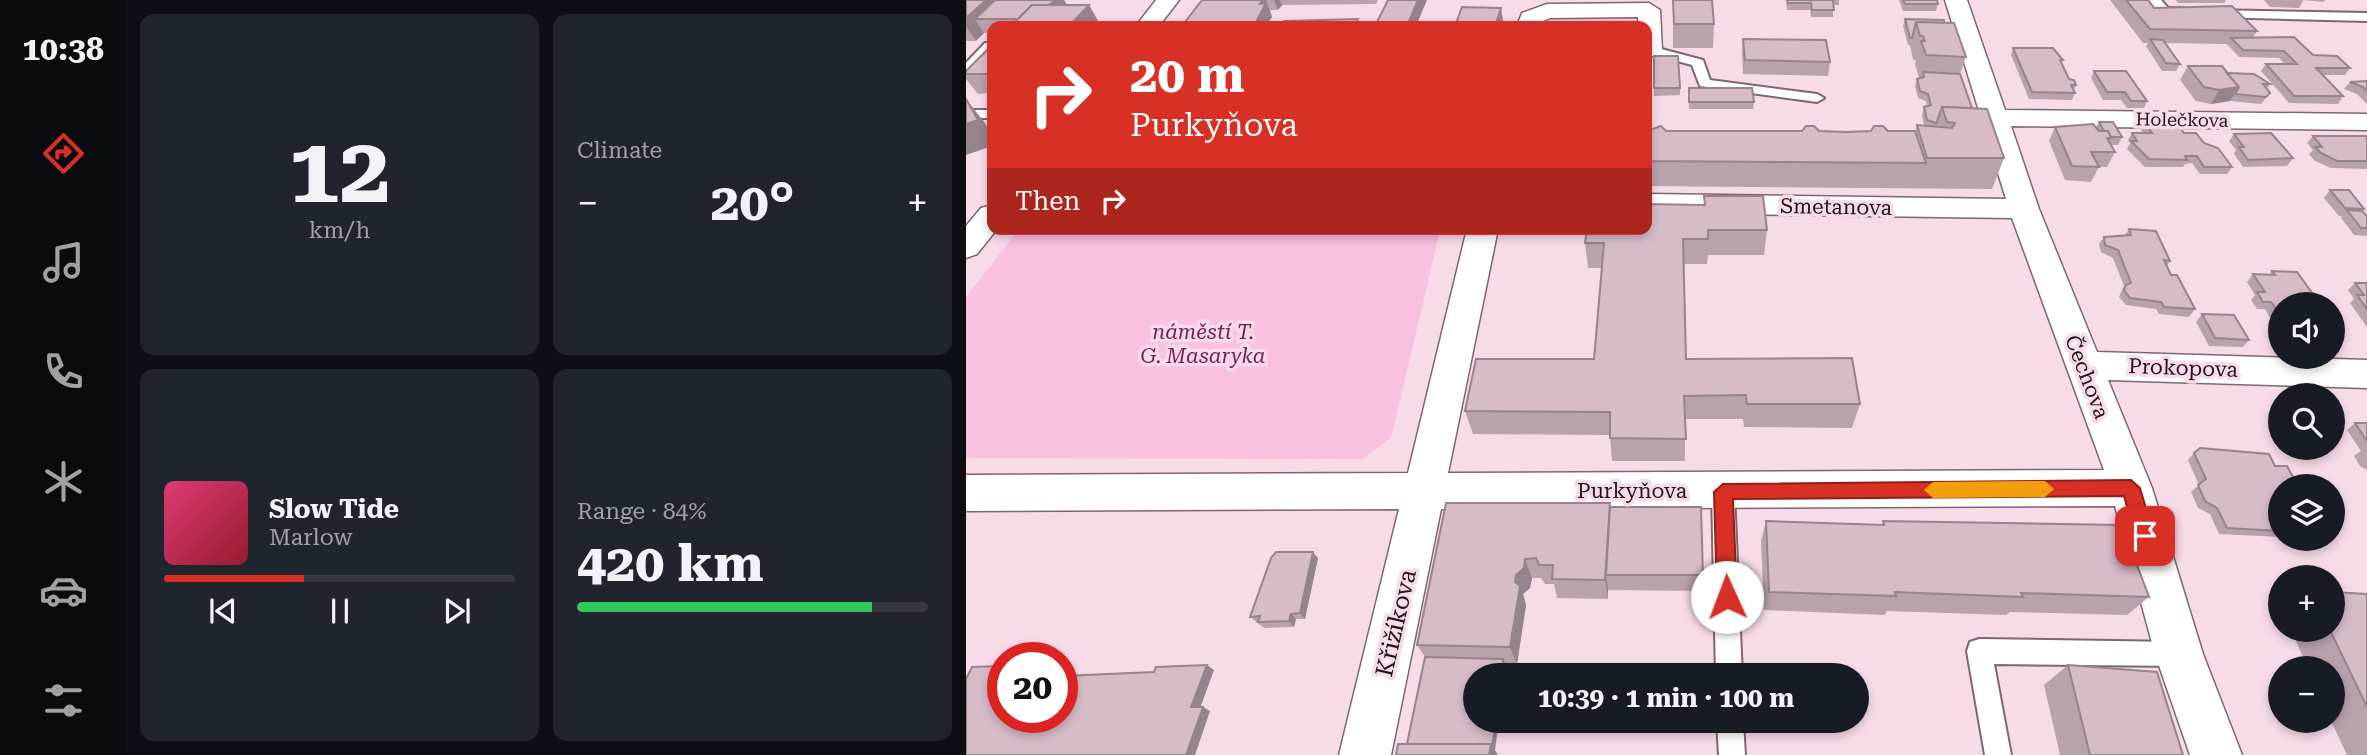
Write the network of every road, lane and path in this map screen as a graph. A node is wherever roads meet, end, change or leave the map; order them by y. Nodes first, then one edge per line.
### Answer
1 (1168, 0) edge
2 (1956, 0) edge
3 (2155, 0) edge
4 (1649, 5) edge
5 (2192, 13) edge
6 (2206, 13) edge
7 (2367, 17) edge
8 (1151, 21) edge
9 (1530, 21) edge
10 (987, 48) edge
11 (1652, 51) edge
12 (966, 70) edge
13 (1817, 98) dead end
14 (966, 114) edge
15 (987, 114) edge
16 (1997, 118) junction
17 (2367, 122) edge
18 (1652, 204) edge
19 (2024, 209) junction
20 (987, 221) edge
21 (1482, 235) edge
22 (966, 247) edge
23 (2082, 365) junction
24 (2367, 374) edge
25 (2131, 488) junction
26 (1427, 490) junction
27 (1723, 492) junction
28 (966, 493) edge
29 (2179, 654) junction
30 (1729, 663) edge
31 (1730, 733) edge
32 (1365, 755) edge
33 (1731, 755) edge
34 (1998, 755) edge
35 (2216, 755) edge

1 - 8 street
2 - 16 street, Čechova
3 - 5 lane
4 - 9 street
6 - 7 lane
10 - 12 lane
11 - 13 lane
14 - 15 lane
16 - 17 street, Holečkova
16 - 19 street, Čechova
18 - 19 street, Smetanova
19 - 23 street, Čechova
20 - 22 street
21 - 26 street
23 - 24 street, Prokopova
23 - 25 street, Čechova
25 - 27 street, Purkyňova
25 - 29 street, Čechova
26 - 27 street, Purkyňova
26 - 28 street
26 - 32 street, Křižíkova
27 - 30 lane
29 - 34 lane
29 - 35 street, Čechova
31 - 33 lane

